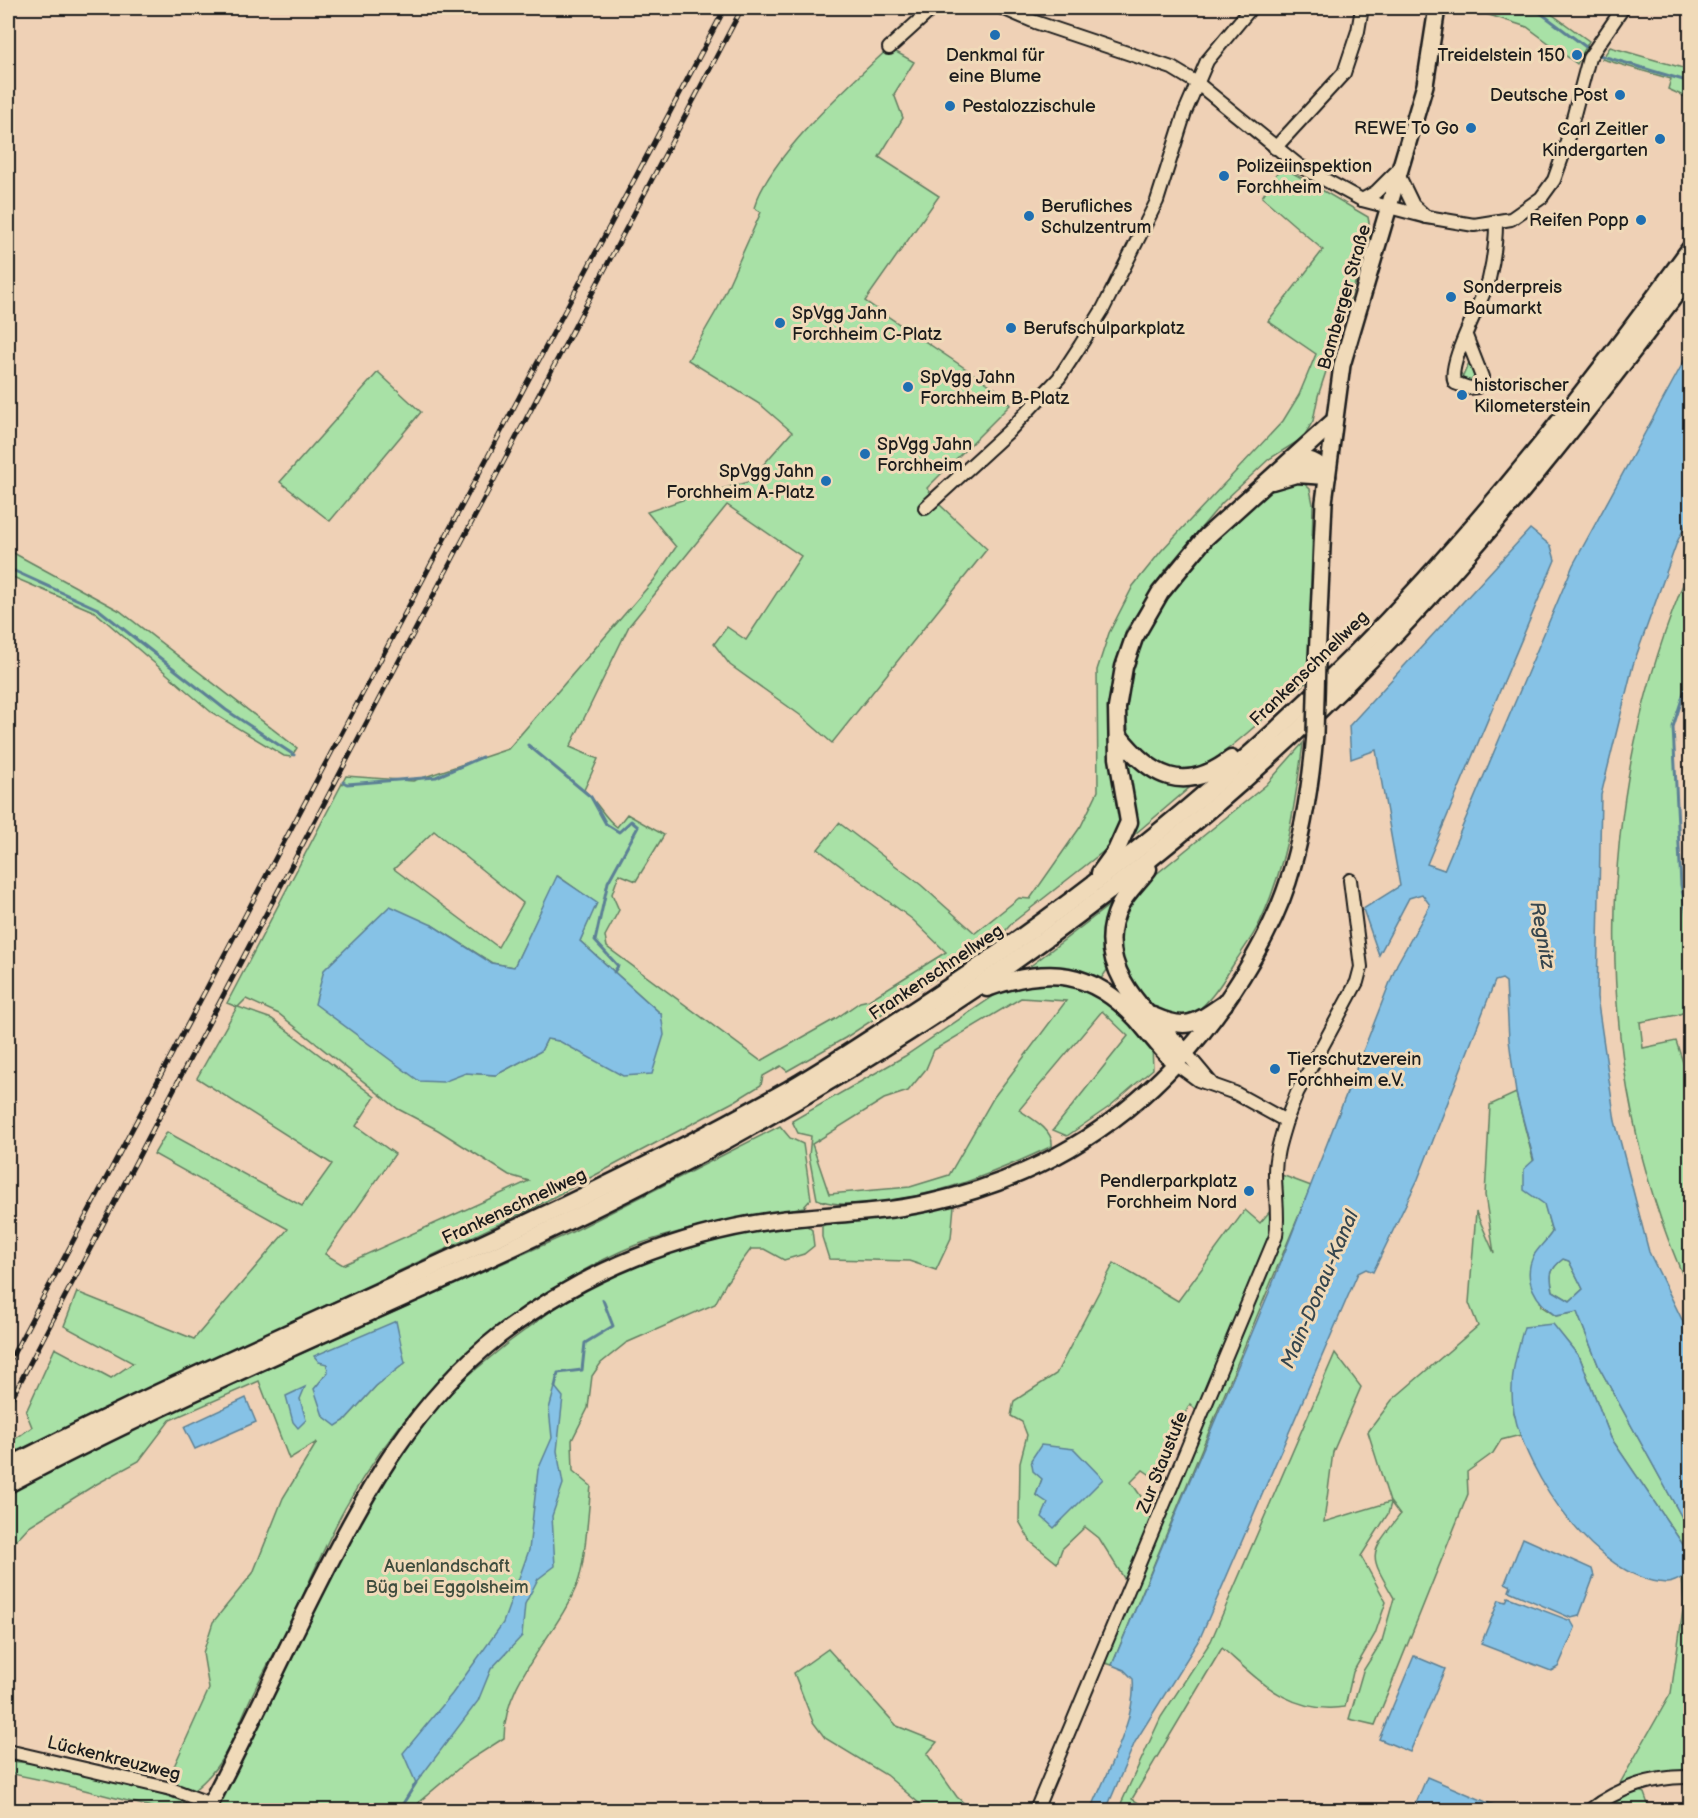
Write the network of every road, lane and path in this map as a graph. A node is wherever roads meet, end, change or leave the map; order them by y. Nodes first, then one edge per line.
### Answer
1 (933, 8) edge
2 (1002, 8) edge
3 (1251, 8) edge
4 (1362, 8) edge
5 (1437, 8) edge
6 (1623, 8) edge
7 (889, 48) dead end
8 (1197, 82) junction
9 (1275, 148) junction
10 (1400, 172) junction
11 (1362, 200) junction
12 (1390, 209) junction
13 (1427, 218) junction
14 (1496, 224) junction
15 (1690, 249) edge
16 (1690, 275) edge
17 (1466, 336) dead end
18 (1332, 423) junction
19 (1292, 461) junction
20 (1327, 476) junction
21 (1270, 481) junction
22 (925, 508) dead end
23 (1119, 735) junction
24 (1249, 753) junction
25 (1172, 841) junction
26 (1350, 880) dead end
27 (1082, 894) junction
28 (961, 997) junction
29 (1224, 1004) junction
30 (1146, 1013) junction
31 (1181, 1059) junction
32 (1286, 1121) junction
33 (8, 1467) edge
34 (8, 1484) edge
35 (8, 1751) edge
36 (1690, 1777) edge
37 (209, 1807) edge
38 (1036, 1810) edge
39 (1590, 1810) edge

1 - 7 street
2 - 8 street
3 - 8 street
4 - 9 street
5 - 10 main road, Bamberger Straße
6 - 14 street
8 - 9 street
8 - 22 street
9 - 11 street
10 - 11 street
10 - 12 main road, Bamberger Straße
10 - 13 street
11 - 12 street
12 - 13 street
12 - 18 main road, Bamberger Straße
13 - 14 street
14 - 17 street
15 - 24 highway, Frankenschnellweg
16 - 25 highway, Frankenschnellweg
18 - 19 highway
18 - 20 main road, Bamberger Straße
19 - 20 highway
19 - 21 highway
20 - 21 highway
20 - 29 main road, Bamberger Straße, bridge
21 - 23 highway
23 - 24 highway
23 - 27 highway
24 - 27 highway, Frankenschnellweg
25 - 28 highway, Frankenschnellweg
25 - 30 highway
26 - 32 street, Zur Staustufe
27 - 33 highway, Frankenschnellweg
28 - 31 highway
28 - 34 highway, Frankenschnellweg
29 - 30 highway
29 - 31 main road, Bamberger Straße
30 - 31 highway
31 - 32 street
31 - 37 main road, Bamberger Straße
32 - 38 street, Zur Staustufe
35 - 37 street, Lückenkreuzweg
36 - 39 street

